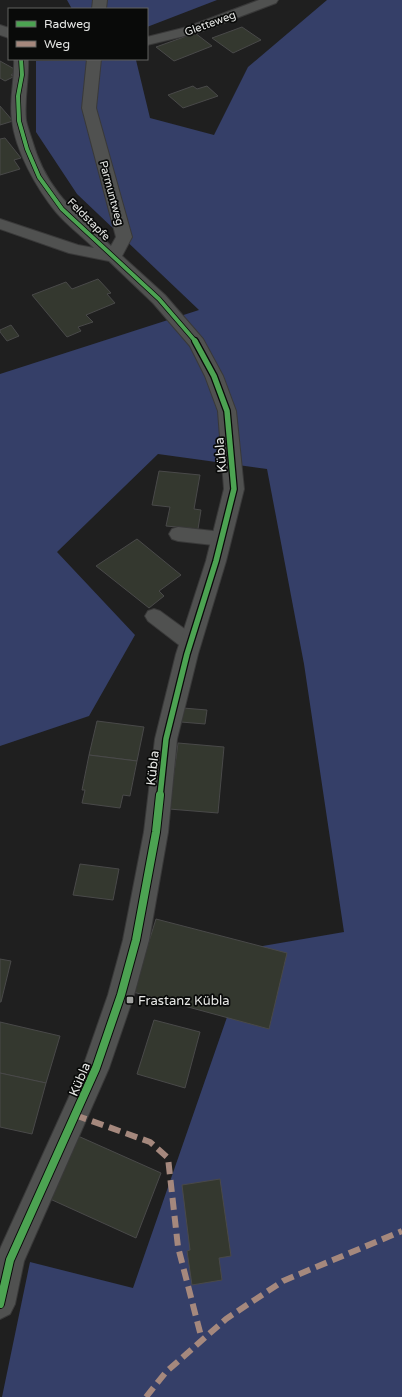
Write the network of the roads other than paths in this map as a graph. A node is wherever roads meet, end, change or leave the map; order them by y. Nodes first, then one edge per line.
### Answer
1 (271, 0) edge
2 (148, 41) edge
3 (21, 60) edge
4 (94, 60) edge
5 (0, 224) edge
6 (113, 257) junction
7 (178, 534) dead end
8 (222, 539) junction
9 (154, 616) dead end
10 (190, 642) junction
11 (0, 1304) edge

1 - 2 street, Gletteweg
3 - 6 street, Feldstapfe
4 - 6 street, Parmuntweg
5 - 6 street
6 - 8 street, Kübla
7 - 8 lane
8 - 10 street, Kübla
9 - 10 lane
10 - 11 street, Kübla

